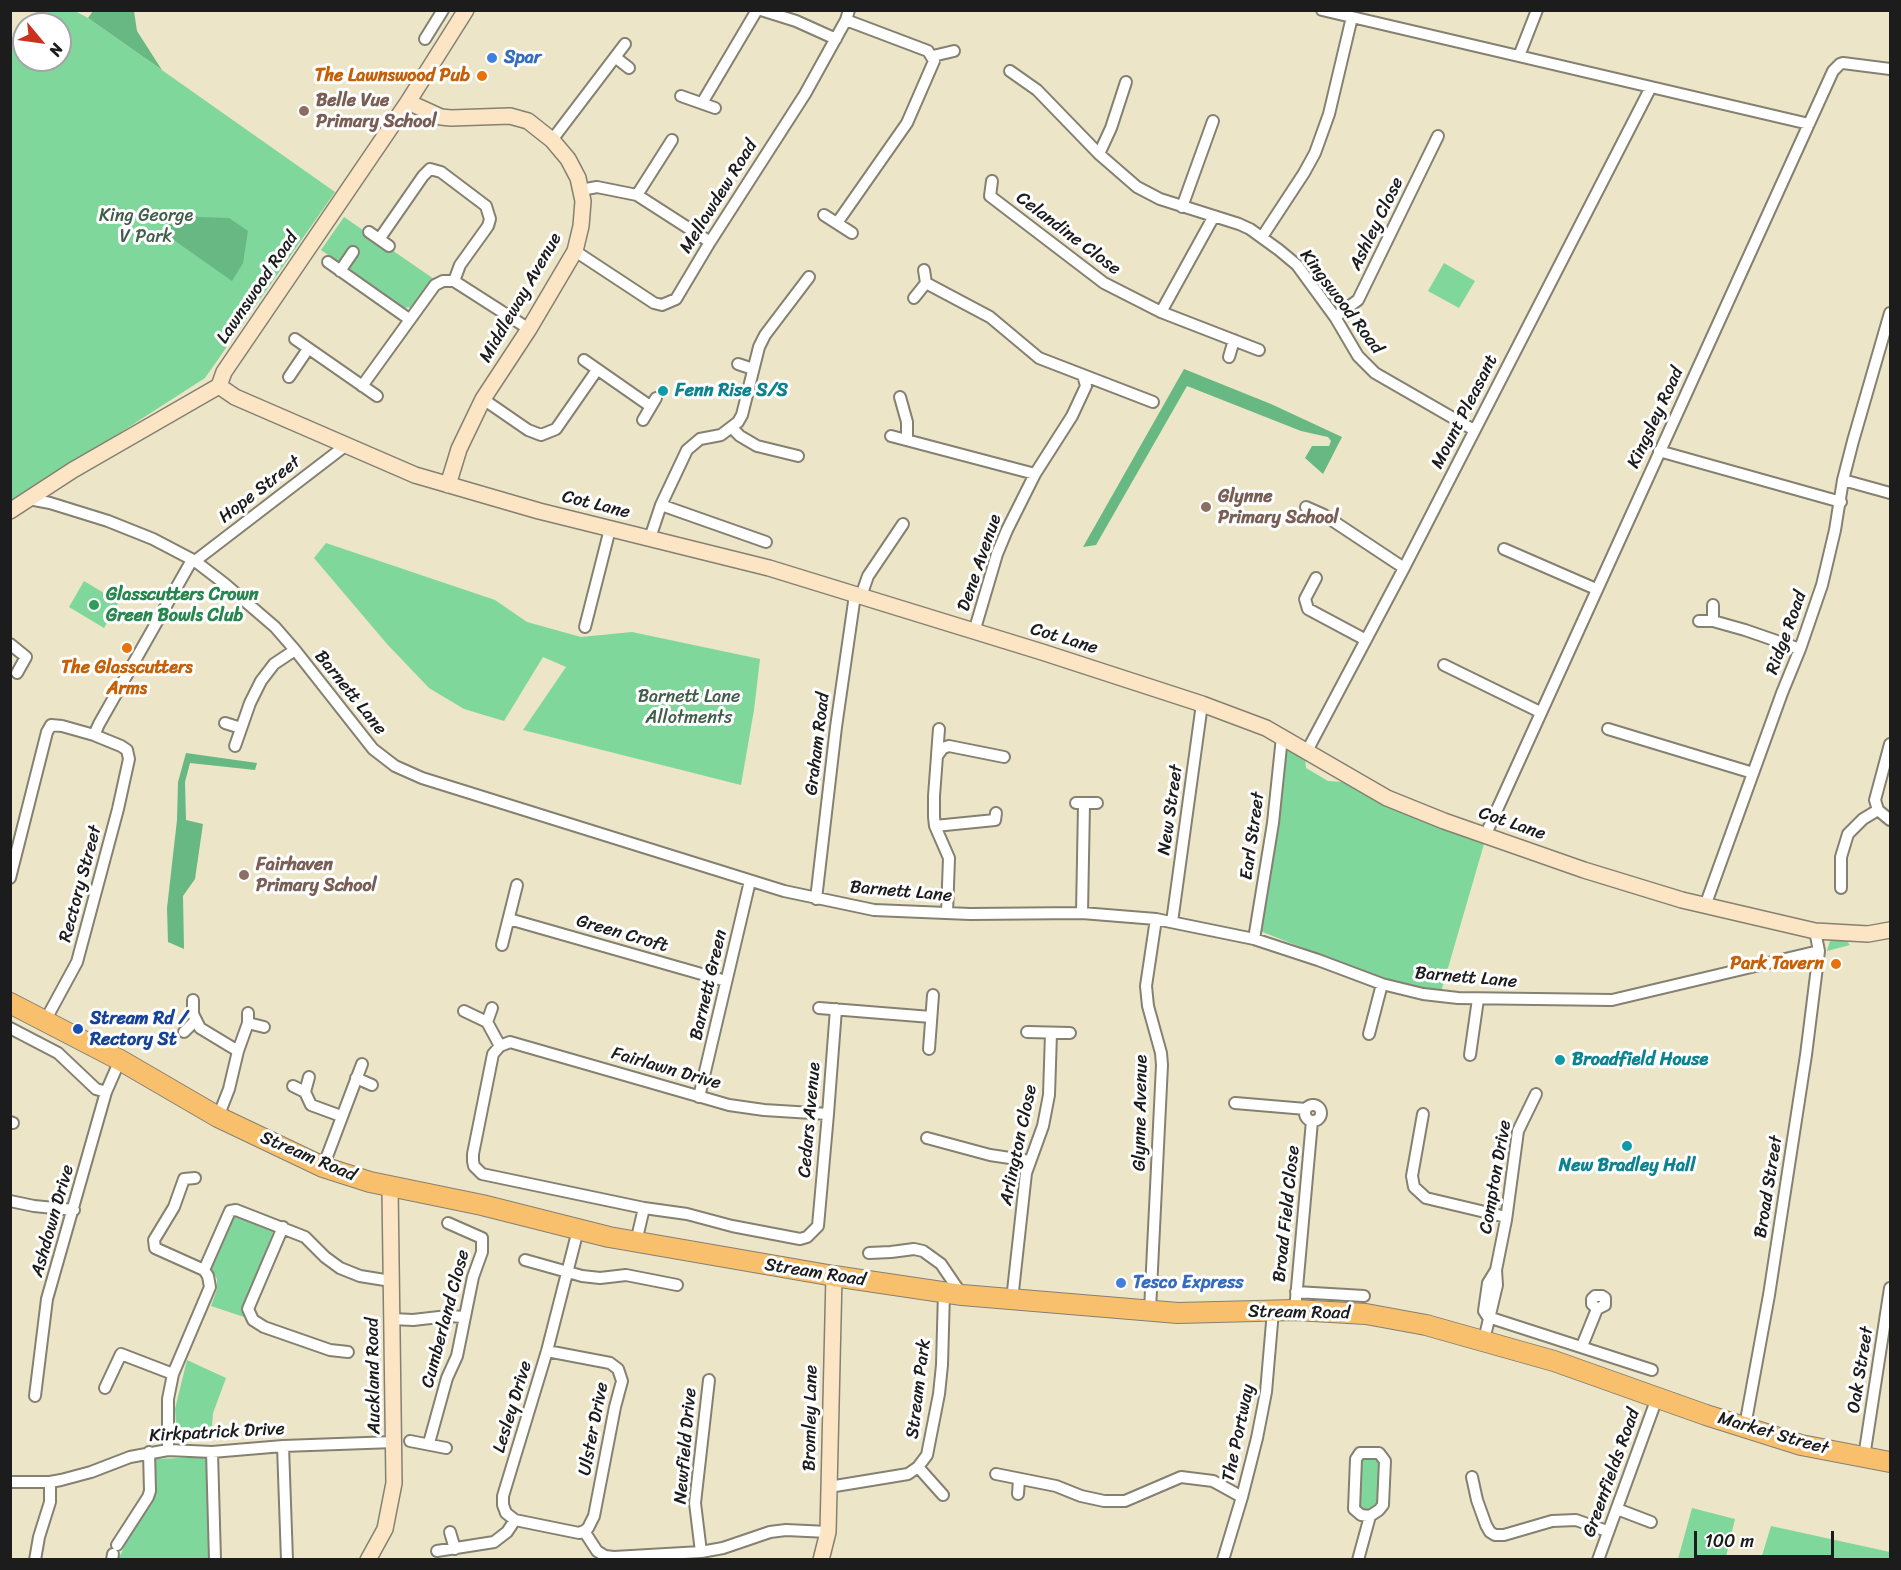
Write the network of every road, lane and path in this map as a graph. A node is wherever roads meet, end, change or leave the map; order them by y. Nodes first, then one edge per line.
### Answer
1 (443, 10) edge
2 (466, 10) edge
3 (759, 10) edge
4 (1322, 10) edge
5 (1537, 10) edge
6 (848, 15) edge
7 (1352, 17) junction
8 (424, 39) dead end
9 (836, 39) junction
10 (625, 44) dead end
11 (954, 51) dead end
12 (933, 56) junction
13 (1519, 56) junction
14 (615, 57) junction
15 (629, 68) dead end
16 (1890, 69) edge
17 (1010, 71) dead end
18 (1126, 81) dead end
19 (1651, 87) junction
20 (681, 96) dead end
21 (408, 102) junction
22 (702, 103) junction
23 (715, 108) dead end
24 (1213, 119) dead end
25 (1809, 124) junction
26 (1438, 136) dead end
27 (552, 140) junction
28 (672, 140) dead end
29 (653, 143) dead end
30 (664, 150) junction
31 (1099, 154) junction
32 (992, 181) dead end
33 (581, 190) junction
34 (637, 195) junction
35 (990, 196) junction
36 (978, 200) dead end
37 (1182, 207) junction
38 (824, 215) dead end
39 (1214, 216) junction
40 (837, 223) junction
41 (369, 232) dead end
42 (852, 233) dead end
43 (1262, 237) junction
44 (380, 238) junction
45 (710, 242) junction
46 (389, 246) dead end
47 (575, 251) junction
48 (353, 252) dead end
49 (328, 262) dead end
50 (924, 270) dead end
51 (340, 271) junction
52 (809, 277) dead end
53 (454, 280) junction
54 (926, 283) junction
55 (914, 298) dead end
56 (1161, 312) junction
57 (1890, 313) edge
58 (1335, 318) junction
59 (409, 319) junction
60 (529, 329) junction
61 (295, 339) dead end
62 (1234, 340) junction
63 (308, 350) junction
64 (1259, 350) dead end
65 (1229, 357) dead end
66 (584, 360) dead end
67 (738, 364) dead end
68 (753, 369) junction
69 (597, 370) junction
70 (1083, 375) junction
71 (289, 377) dead end
72 (219, 386) junction
73 (362, 386) junction
74 (376, 396) dead end
75 (900, 397) dead end
76 (483, 399) junction
77 (1153, 402) dead end
78 (643, 420) dead end
79 (732, 428) junction
80 (1474, 430) junction
81 (891, 436) dead end
82 (907, 440) junction
83 (345, 446) junction
84 (1659, 452) junction
85 (798, 456) dead end
86 (1035, 474) junction
87 (1844, 480) junction
88 (448, 485) junction
89 (1890, 493) edge
90 (29, 499) junction
91 (1841, 502) junction
92 (661, 505) junction
93 (1306, 507) dead end
94 (10, 511) edge
95 (903, 524) dead end
96 (610, 529) junction
97 (650, 538) junction
98 (766, 542) dead end
99 (1504, 549) dead end
100 (193, 560) junction
101 (1404, 568) junction
102 (1316, 578) dead end
103 (1596, 589) junction
104 (858, 596) junction
105 (1713, 605) dead end
106 (1699, 621) dead end
107 (1713, 621) junction
108 (585, 627) dead end
109 (974, 632) junction
110 (1366, 640) junction
111 (10, 644) edge
112 (1800, 649) junction
113 (295, 650) junction
114 (1444, 665) dead end
115 (17, 673) dead end
116 (1202, 704) junction
117 (1540, 712) junction
118 (225, 723) dead end
119 (241, 728) junction
120 (939, 729) dead end
121 (1608, 729) dead end
122 (94, 735) junction
123 (1282, 737) junction
124 (1890, 744) edge
125 (235, 746) dead end
126 (1307, 751) junction
127 (937, 756) junction
128 (1004, 758) dead end
129 (1753, 773) junction
130 (1097, 803) dead end
131 (1878, 810) junction
132 (996, 813) dead end
133 (1890, 820) edge
134 (935, 826) junction
135 (1485, 836) junction
136 (10, 878) edge
137 (750, 881) junction
138 (517, 885) dead end
139 (1842, 888) dead end
140 (816, 899) junction
141 (1706, 906) junction
142 (948, 913) junction
143 (1082, 913) junction
144 (508, 919) junction
145 (1156, 919) junction
146 (1172, 922) junction
147 (1890, 930) edge
148 (1815, 932) junction
149 (1254, 939) junction
150 (502, 945) dead end
151 (1819, 951) junction
152 (726, 981) junction
153 (1382, 984) junction
154 (933, 996) dead end
155 (1478, 999) junction
156 (193, 1000) dead end
157 (10, 1003) edge
158 (492, 1008) dead end
159 (819, 1008) dead end
160 (836, 1009) junction
161 (464, 1011) dead end
162 (932, 1017) junction
163 (45, 1021) junction
164 (195, 1021) junction
165 (488, 1022) junction
166 (264, 1027) dead end
167 (10, 1028) edge
168 (184, 1032) dead end
169 (1027, 1032) dead end
170 (1051, 1033) junction
171 (1070, 1033) dead end
172 (1369, 1034) dead end
173 (500, 1046) junction
174 (929, 1049) dead end
175 (238, 1051) junction
176 (1470, 1055) dead end
177 (120, 1060) junction
178 (362, 1064) dead end
179 (309, 1077) dead end
180 (356, 1078) junction
181 (372, 1085) dead end
182 (293, 1086) dead end
183 (106, 1092) junction
184 (305, 1092) junction
185 (1536, 1094) dead end
186 (699, 1097) junction
187 (1235, 1103) dead end
188 (828, 1114) junction
189 (1423, 1114) dead end
190 (341, 1116) junction
191 (218, 1117) junction
192 (927, 1138) dead end
193 (1030, 1161) junction
194 (323, 1167) junction
195 (195, 1178) dead end
196 (390, 1187) junction
197 (10, 1201) edge
198 (644, 1208) junction
199 (74, 1210) junction
200 (1506, 1217) junction
201 (448, 1223) dead end
202 (283, 1227) junction
203 (492, 1230) dead end
204 (578, 1230) junction
205 (813, 1233) joint
206 (482, 1238) junction
207 (636, 1242) junction
208 (869, 1252) dead end
209 (525, 1260) dead end
210 (204, 1270) junction
211 (567, 1273) junction
212 (834, 1276) junction
213 (391, 1281) junction
214 (677, 1285) dead end
215 (1890, 1288) edge
216 (953, 1294) junction
217 (1364, 1296) dead end
218 (1012, 1300) junction
219 (1295, 1301) junction
220 (1597, 1309) dead end
221 (1150, 1310) junction
222 (1273, 1311) junction
223 (465, 1317) junction
224 (1488, 1317) junction
225 (392, 1319) junction
226 (1484, 1340) junction
227 (1582, 1346) junction
228 (547, 1351) junction
229 (348, 1352) dead end
230 (1652, 1370) dead end
231 (174, 1374) junction
232 (709, 1380) dead end
233 (105, 1388) dead end
234 (35, 1396) dead end
235 (1658, 1398) junction
236 (1745, 1426) junction
237 (402, 1442) junction
238 (429, 1443) junction
239 (284, 1446) junction
240 (446, 1448) dead end
241 (168, 1450) junction
242 (149, 1452) junction
243 (212, 1452) junction
244 (1864, 1457) junction
245 (1890, 1462) edge
246 (918, 1467) junction
247 (996, 1474) dead end
248 (1472, 1477) dead end
249 (1019, 1479) junction
250 (10, 1482) edge
251 (50, 1482) junction
252 (829, 1487) junction
253 (1018, 1494) dead end
254 (943, 1495) dead end
255 (1242, 1497) junction
256 (1617, 1509) junction
257 (1370, 1516) junction
258 (515, 1520) junction
259 (1651, 1522) dead end
260 (584, 1531) junction
261 (1607, 1531) junction
262 (450, 1532) dead end
263 (828, 1532) junction
264 (455, 1549) junction
265 (437, 1551) dead end
266 (701, 1552) junction
267 (114, 1553) edge
268 (596, 1555) edge
269 (679, 1557) edge
270 (35, 1560) edge
271 (215, 1560) edge
272 (287, 1560) edge
273 (368, 1560) edge
274 (821, 1560) edge
275 (1223, 1560) edge
276 (1358, 1560) edge
277 (1598, 1560) edge

1 - 8 street
2 - 21 street, Lawnswood Road
3 - 9 street
3 - 22 street
4 - 7 street
5 - 13 street
6 - 9 street, Mellowdew Road
6 - 12 street
7 - 13 street
7 - 43 street
9 - 45 street, Mellowdew Road
10 - 14 street
11 - 12 street
12 - 40 street
13 - 19 street
14 - 15 street
14 - 27 street
16 - 25 street, Kingsley Road
17 - 31 street, Kingswood Road
18 - 31 street
19 - 25 street
19 - 80 street, Mount Pleasant
20 - 22 street
21 - 27 street, Middleway Avenue
21 - 72 street, Lawnswood Road
22 - 23 street
24 - 37 street
25 - 84 street, Kingsley Road
26 - 58 street, Ashley Close
27 - 33 street, Middleway Avenue
28 - 30 street
29 - 30 street
30 - 34 street
31 - 37 street, Kingswood Road
32 - 35 street, Celandine Close
33 - 34 street
33 - 47 street, Middleway Avenue
34 - 45 street
35 - 36 street, Celandine Close
35 - 56 street, Celandine Close
37 - 39 street, Kingswood Road
38 - 40 street
39 - 43 street, Kingswood Road
39 - 56 street
40 - 42 street
41 - 44 street
43 - 58 street, Kingswood Road
44 - 46 street
44 - 53 street
45 - 47 street, Mellowdew Road
47 - 60 street, Middleway Avenue
48 - 51 street
49 - 51 street
50 - 54 street
51 - 59 street
52 - 68 street
53 - 59 street
53 - 60 street
54 - 55 street
54 - 70 street
56 - 62 street, Celandine Close
57 - 87 street, Ridge Road
58 - 80 street, Kingswood Road
59 - 73 street
60 - 76 street, Middleway Avenue
61 - 63 street
62 - 64 street, Celandine Close
62 - 65 street
63 - 71 street
63 - 73 street
66 - 69 street
67 - 68 street
68 - 79 street
69 - 76 street
69 - 78 street
70 - 77 street
70 - 86 street, Dene Avenue
72 - 83 street, Cot Lane
72 - 90 street
73 - 74 street
75 - 82 street
76 - 88 street, Middleway Avenue
79 - 85 street
79 - 92 street
80 - 101 street, Mount Pleasant
81 - 82 street
82 - 86 street
83 - 88 street, Cot Lane
83 - 100 street, Hope Street
84 - 91 street
84 - 103 street, Kingsley Road
86 - 109 street, Dene Avenue
87 - 89 street
87 - 91 street, Ridge Road
88 - 96 street, Cot Lane
90 - 94 street
90 - 100 street, Barnett Lane
91 - 112 street, Ridge Road
92 - 97 street
92 - 98 street
93 - 101 street
95 - 104 street, Graham Road
96 - 97 street, Cot Lane
96 - 108 street
97 - 104 street, Cot Lane
99 - 103 street
100 - 113 street, Barnett Lane
100 - 122 street
101 - 110 street, Mount Pleasant
102 - 110 street
103 - 117 street, Kingsley Road
104 - 109 street, Cot Lane
104 - 140 street, Graham Road
105 - 107 street
106 - 107 street
107 - 112 street
109 - 116 street, Cot Lane
110 - 126 street, Mount Pleasant
111 - 115 street
112 - 129 street, Ridge Road
113 - 119 street
113 - 137 street, Barnett Lane
114 - 117 street
116 - 123 street, Cot Lane
116 - 146 street, New Street
117 - 135 street, Kingsley Road
118 - 119 street
119 - 125 street
120 - 127 street
121 - 129 street
122 - 136 street
122 - 163 street, Rectory Street
123 - 126 street, Cot Lane
123 - 149 street, Earl Street
124 - 131 street
126 - 135 street, Cot Lane
127 - 128 street
127 - 134 street
129 - 141 street, Ridge Road
130 - 143 street
131 - 133 street
131 - 139 street
132 - 134 street
134 - 142 street
135 - 141 street, Cot Lane
137 - 140 street, Barnett Lane
137 - 152 street, Barnett Green
138 - 144 street
140 - 142 street, Barnett Lane
141 - 148 street, Cot Lane
142 - 143 street, Barnett Lane
143 - 145 street, Barnett Lane
144 - 150 street
144 - 152 street, Green Croft
145 - 146 street, Barnett Lane
145 - 221 street, Glynne Avenue
146 - 149 street, Barnett Lane
147 - 148 street, Cot Lane
148 - 151 street
149 - 153 street, Barnett Lane
151 - 155 street, Barnett Lane
151 - 236 street, Broad Street
152 - 186 street, Barnett Green
153 - 155 street, Barnett Lane
153 - 172 street
154 - 162 street
155 - 176 street
156 - 164 street
157 - 163 highway, Stream Road
158 - 165 street
159 - 160 street
160 - 162 street
160 - 188 street, Cedars Avenue
161 - 165 street
162 - 174 street
163 - 177 highway, Stream Road
164 - 168 street
164 - 175 street
165 - 173 street
166 - 175 street
167 - 183 street
169 - 170 street
170 - 171 street
170 - 193 street, Arlington Close
173 - 186 street, Fairlawn Drive
173 - 198 street, Stream Road
175 - 191 street
177 - 183 street, Ashdown Drive
177 - 191 highway, Stream Road
178 - 180 street
179 - 184 street
180 - 181 street
180 - 190 street
182 - 184 street
183 - 199 street, Ashdown Drive
184 - 190 street
185 - 200 street, Compton Drive
186 - 188 street, Fairlawn Drive
187 - 219 street, Broad Field Close
188 - 205 street, Cedars Avenue
189 - 200 street
190 - 194 street
191 - 194 highway, Stream Road
192 - 193 street
193 - 218 street, Arlington Close
194 - 196 highway, Stream Road
195 - 210 street
196 - 204 highway, Stream Road
196 - 213 street, Auckland Road
197 - 199 street
198 - 205 street, Stream Road
198 - 207 street
199 - 234 street, Ashdown Drive
200 - 224 street, Compton Drive
201 - 206 street, Cumberland Close
202 - 210 street
202 - 213 street
202 - 229 street
203 - 206 street
204 - 207 highway, Stream Road
204 - 211 street, Lesley Drive
206 - 223 street, Cumberland Close
207 - 212 highway, Stream Road
208 - 216 street
209 - 211 street
210 - 231 street
211 - 214 street
211 - 228 street, Lesley Drive
212 - 216 highway, Stream Road
212 - 252 street, Bromley Lane
213 - 225 street, Auckland Road
215 - 244 street, Oak Street
216 - 218 highway, Stream Road
216 - 246 street, Stream Park
217 - 219 street
218 - 221 highway, Stream Road
219 - 222 highway, Stream Road
219 - 226 highway, Stream Road
220 - 227 street
221 - 222 highway, Stream Road
222 - 255 street, The Portway
223 - 225 street
223 - 238 street, Cumberland Close
224 - 226 street, Compton Drive
224 - 227 street
225 - 237 street, Auckland Road
226 - 235 highway, Stream Road
227 - 230 street
228 - 258 street, Lesley Drive
228 - 260 street, Ulster Drive
231 - 233 street
231 - 241 street
232 - 266 street, Newfield Drive
235 - 236 highway, Market Street
235 - 256 street, Greenfields Road
236 - 244 highway, Market Street
237 - 238 street, Kirkpatrick Drive
237 - 239 street, Kirkpatrick Drive
237 - 273 street, Auckland Road
238 - 240 street, Kirkpatrick Drive
239 - 243 street, Kirkpatrick Drive
239 - 272 street
241 - 242 street, Kirkpatrick Drive
241 - 243 street, Kirkpatrick Drive
242 - 251 street, Kirkpatrick Drive
242 - 267 street
243 - 271 street
244 - 245 highway, Market Street
246 - 252 street, Stream Park
246 - 254 street
247 - 249 street
248 - 261 street
249 - 253 street
249 - 255 street
250 - 251 street, Kirkpatrick Drive
251 - 270 street
252 - 263 street, Bromley Lane
255 - 275 street, The Portway
256 - 259 street
256 - 261 street, Greenfields Road
257 - 257 street
257 - 276 street
258 - 260 street
258 - 264 street
260 - 268 street
261 - 277 street, Greenfields Road
262 - 264 street
263 - 266 street
263 - 274 street, Bromley Lane
264 - 265 street
266 - 269 street
268 - 269 street

